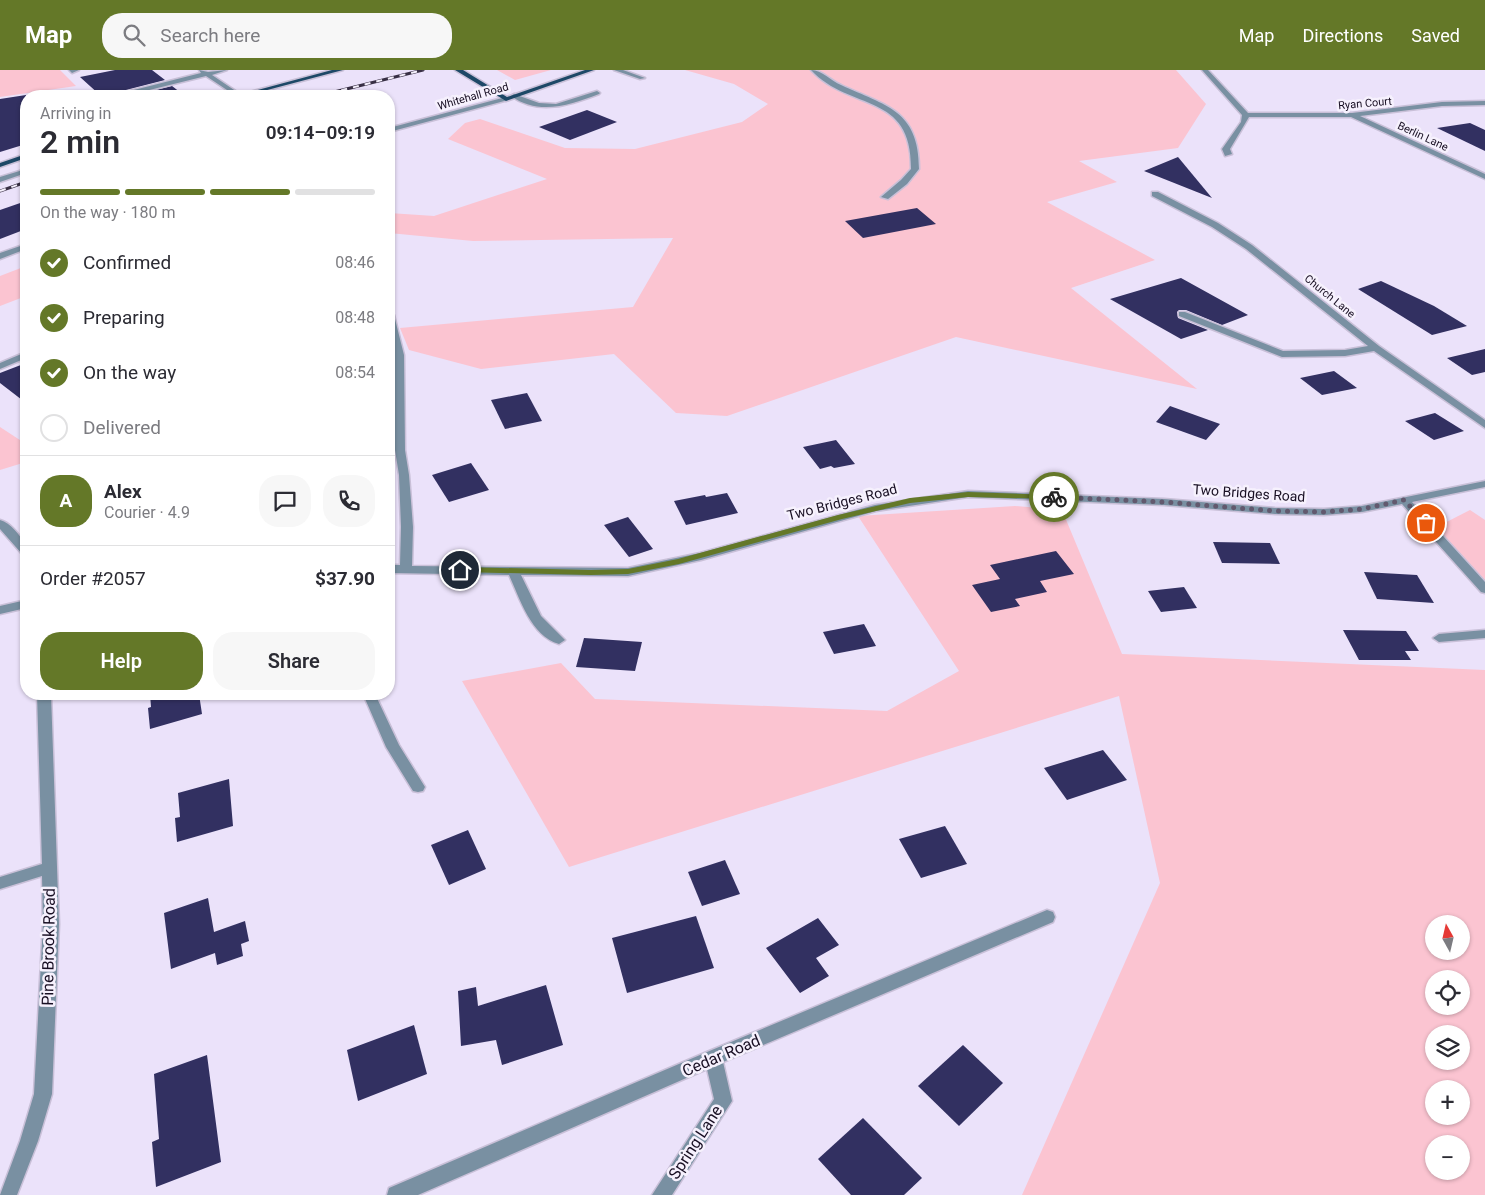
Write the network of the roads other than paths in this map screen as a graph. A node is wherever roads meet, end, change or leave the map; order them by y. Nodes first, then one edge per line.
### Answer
1 (224, 70) edge
2 (340, 70) edge
3 (458, 70) edge
4 (591, 70) edge
5 (617, 70) edge
6 (814, 70) edge
7 (1205, 70) edge
8 (204, 72) edge
9 (642, 78) dead end
10 (139, 90) edge
11 (230, 90) edge
12 (262, 90) edge
13 (597, 93) dead end
14 (514, 96) junction
15 (506, 99) junction
16 (1485, 103) edge
17 (1246, 115) junction
18 (1352, 115) junction
19 (395, 128) edge
20 (1228, 154) dead end
21 (20, 158) edge
22 (0, 164) edge
23 (20, 173) edge
24 (1485, 177) edge
25 (0, 180) edge
26 (1155, 194) dead end
27 (885, 197) dead end
28 (20, 248) edge
29 (0, 256) edge
30 (1182, 314) dead end
31 (395, 339) edge
32 (1376, 348) junction
33 (20, 358) edge
34 (0, 366) edge
35 (1485, 425) edge
36 (1485, 484) edge
37 (1404, 500) junction
38 (0, 523) edge
39 (20, 544) edge
40 (395, 569) edge
41 (406, 569) junction
42 (513, 570) junction
43 (1485, 589) edge
44 (20, 605) edge
45 (0, 610) edge
46 (1485, 634) edge
47 (1439, 638) dead end
48 (559, 640) dead end
49 (44, 700) edge
50 (372, 700) edge
51 (418, 787) dead end
52 (48, 868) junction
53 (0, 883) edge
54 (1048, 917) dead end
55 (713, 1058) junction
56 (8, 1195) edge
57 (396, 1195) edge
58 (661, 1195) edge

1 - 8 street
2 - 12 main road
3 - 15 main road
4 - 14 main road, Whitehall Road
5 - 9 street
6 - 27 street
7 - 17 street
8 - 10 street
8 - 11 street
13 - 14 street
14 - 15 main road, Whitehall Road
15 - 19 street, Whitehall Road
16 - 18 street, Ryan Court
17 - 18 street, Ryan Court
17 - 20 street
18 - 24 street, Berlin Lane
21 - 22 main road
23 - 25 street
26 - 32 street, Church Lane
28 - 29 street
30 - 32 street
31 - 41 street
32 - 35 street, Church Lane
33 - 34 street
36 - 37 street, Two Bridges Road
37 - 42 street, Two Bridges Road
37 - 43 street
38 - 39 street
40 - 41 street, Two Bridges Road
41 - 42 street, Two Bridges Road
42 - 48 street
44 - 45 street
46 - 47 street
49 - 52 street, Pine Brook Road
50 - 51 street
52 - 53 street
52 - 56 street, Pine Brook Road
54 - 55 street, Cedar Road
55 - 57 street, Cedar Road
55 - 58 street, Spring Lane

